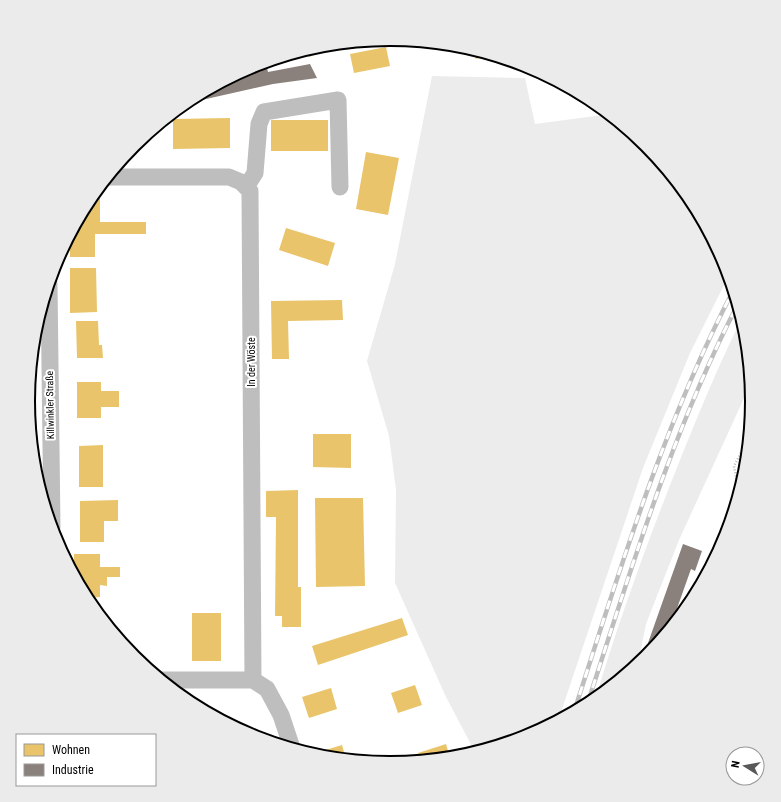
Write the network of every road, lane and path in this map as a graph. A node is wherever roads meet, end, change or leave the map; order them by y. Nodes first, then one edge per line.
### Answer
1 (115, 177) edge
2 (340, 186) dead end
3 (246, 187) junction
4 (49, 302) edge
5 (742, 450) edge
6 (737, 481) edge
7 (52, 508) edge
8 (170, 680) edge
9 (253, 680) junction
10 (290, 742) edge

1 - 3 street
2 - 3 street
3 - 9 street, In der Wöste
4 - 7 street, Killwinkler Straße
5 - 6 path
8 - 9 street
9 - 10 street

